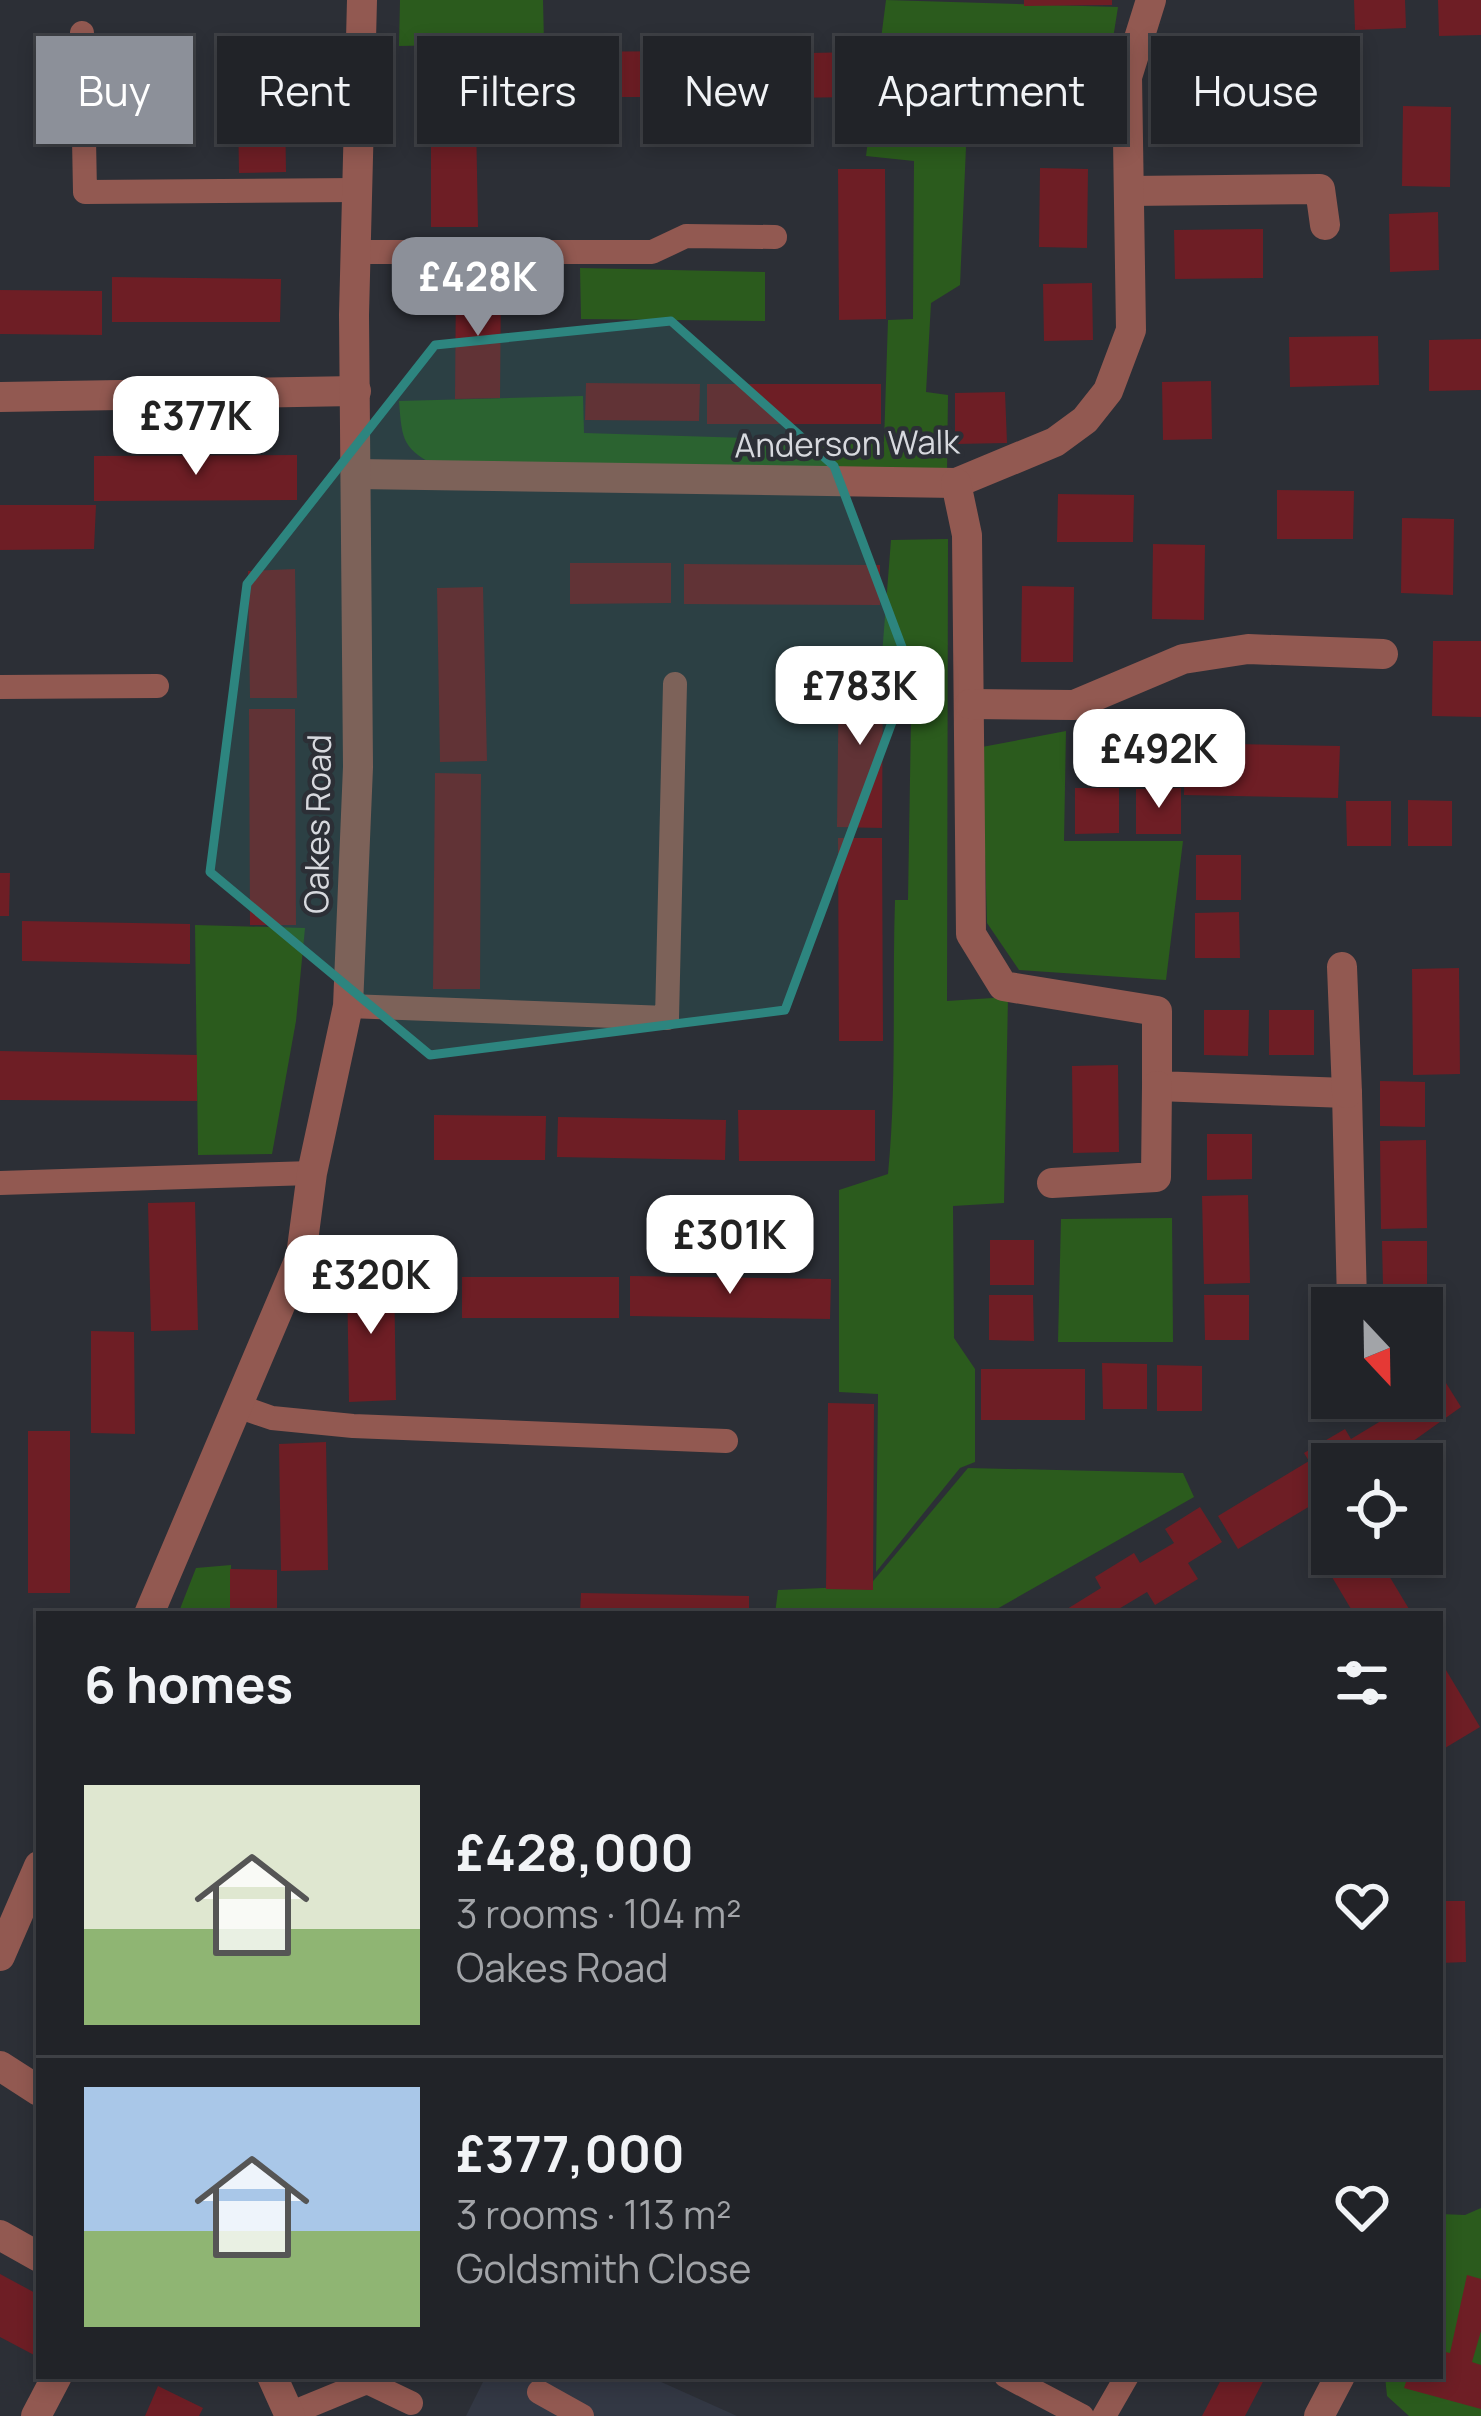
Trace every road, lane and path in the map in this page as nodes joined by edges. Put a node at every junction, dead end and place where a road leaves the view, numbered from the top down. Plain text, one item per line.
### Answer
1 (362, 0) edge
2 (1151, 0) edge
3 (82, 33) dead end
4 (357, 190) junction
5 (1129, 191) junction
6 (1325, 225) dead end
7 (776, 237) dead end
8 (357, 252) junction
9 (356, 391) junction
10 (0, 397) edge
11 (356, 474) junction
12 (956, 483) junction
13 (1383, 654) dead end
14 (675, 685) dead end
15 (157, 686) dead end
16 (0, 687) edge
17 (970, 704) junction
18 (1342, 967) dead end
19 (348, 1006) junction
20 (1157, 1086) junction
21 (1347, 1093) junction
22 (312, 1173) junction
23 (1052, 1183) dead end
24 (0, 1184) edge
25 (1352, 1287) edge
26 (240, 1407) junction
27 (726, 1441) dead end
28 (150, 1611) edge
29 (36, 1873) edge
30 (0, 1956) edge
31 (0, 2066) edge
32 (36, 2089) edge
33 (0, 2235) edge
34 (36, 2255) edge
35 (55, 2379) edge
36 (273, 2379) edge
37 (1012, 2379) edge
38 (1125, 2379) edge
39 (1338, 2379) edge
40 (538, 2392) dead end
41 (411, 2403) dead end
42 (289, 2415) edge
43 (36, 2416) edge
44 (582, 2416) edge
45 (1082, 2416) edge
46 (1104, 2416) edge
47 (1319, 2416) edge

1 - 4 street, Oakes Road
2 - 5 street, Anderson Walk
3 - 4 lane
4 - 8 street, Oakes Road
5 - 6 street
5 - 12 street, Anderson Walk
7 - 8 lane
8 - 9 street, Oakes Road
9 - 10 street
9 - 11 street, Oakes Road
11 - 12 street, Anderson Walk
11 - 19 street, Oakes Road
12 - 17 street
13 - 17 street
14 - 19 lane
15 - 16 lane
17 - 20 street
18 - 21 street
19 - 22 street, Oakes Road
20 - 21 street
20 - 23 street
21 - 25 street
22 - 24 lane
22 - 26 street, Oakes Road
26 - 27 lane
26 - 28 street, Oakes Road
29 - 30 street
31 - 32 street
33 - 34 street
35 - 43 street
36 - 42 street
37 - 45 lane
38 - 46 lane
39 - 47 street
40 - 44 lane
41 - 42 lane

